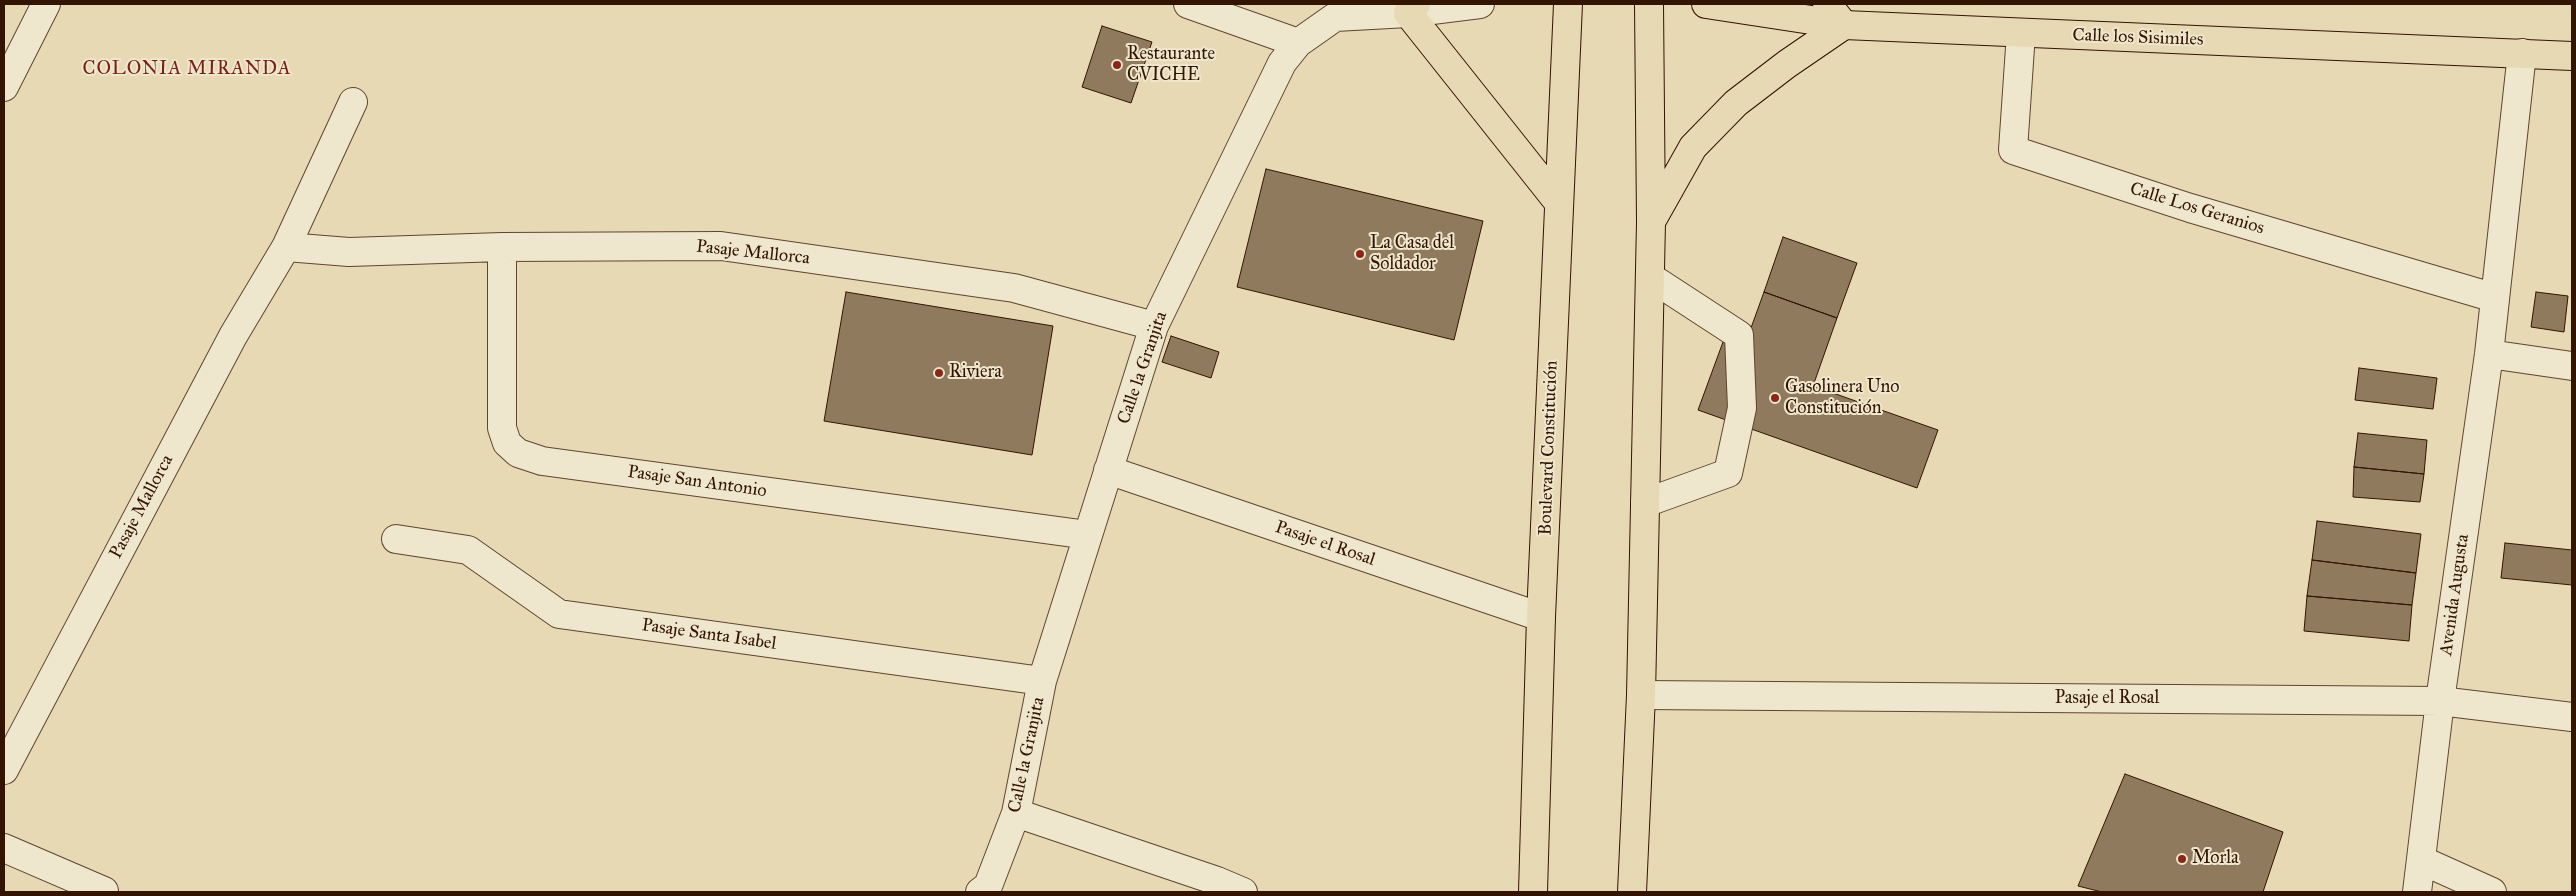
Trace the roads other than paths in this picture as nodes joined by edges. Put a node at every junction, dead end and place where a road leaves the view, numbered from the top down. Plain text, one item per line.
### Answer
1 (46, 4) edge
2 (1188, 4) edge
3 (1480, 4) edge
4 (1568, 4) edge
5 (1649, 4) edge
6 (1706, 4) edge
7 (1827, 4) edge
8 (1412, 8) edge
9 (1844, 25) junction
10 (2021, 33) junction
11 (1298, 44) junction
12 (2522, 53) junction
13 (2572, 56) edge
14 (4, 87) edge
15 (353, 102) dead end
16 (1559, 203) junction
17 (1651, 222) junction
18 (286, 247) junction
19 (502, 247) junction
20 (1650, 277) junction
21 (2495, 298) junction
22 (1154, 326) junction
23 (2489, 354) junction
24 (2561, 365) edge
25 (1108, 470) junction
26 (1645, 503) junction
27 (1088, 534) junction
28 (396, 539) dead end
29 (1541, 617) junction
30 (1042, 681) junction
31 (1641, 695) junction
32 (2440, 702) junction
33 (2572, 717) edge
34 (4, 770) edge
35 (1016, 813) junction
36 (4, 848) edge
37 (2421, 860) junction
38 (104, 892) edge
39 (980, 892) edge
40 (1243, 892) edge
41 (1533, 892) edge
42 (1632, 892) edge
43 (2417, 892) edge
44 (2492, 892) edge

1 - 14 street
2 - 11 street
3 - 8 street, Calle la Granjita
4 - 16 main road, Boulevard Constitución
5 - 17 main road
6 - 9 main road, Calle los Sisimiles
7 - 9 main road
8 - 11 street, Calle la Granjita
8 - 16 main road
9 - 10 main road, Calle los Sisimiles
9 - 17 main road
10 - 12 main road, Calle los Sisimiles
10 - 21 street, Calle Los Geranios
11 - 22 street, Calle la Granjita
12 - 13 main road, Calle los Sisimiles
12 - 21 street, Avenida Augusta
15 - 18 street, Pasaje Mallorca
16 - 29 main road, Boulevard Constitución
17 - 20 main road
18 - 19 street, Pasaje Mallorca
18 - 34 street, Pasaje Mallorca
19 - 22 street, Pasaje Mallorca
19 - 27 street, Pasaje San Antonio
20 - 26 main road
20 - 26 street
21 - 23 street, Avenida Augusta
22 - 25 street, Calle la Granjita
23 - 24 street
23 - 32 street, Avenida Augusta
25 - 27 street, Calle la Granjita
25 - 29 street, Pasaje el Rosal
26 - 31 main road
27 - 30 street, Calle la Granjita
28 - 30 street, Pasaje Santa Isabel
29 - 41 main road, Boulevard Constitución
30 - 35 street, Calle la Granjita
31 - 32 street, Pasaje el Rosal
31 - 42 main road
32 - 33 street, Pasaje el Rosal
32 - 37 street, Avenida Augusta
35 - 39 street, Calle la Granjita
35 - 40 street
36 - 38 street
37 - 43 street, Avenida Augusta
37 - 44 street

